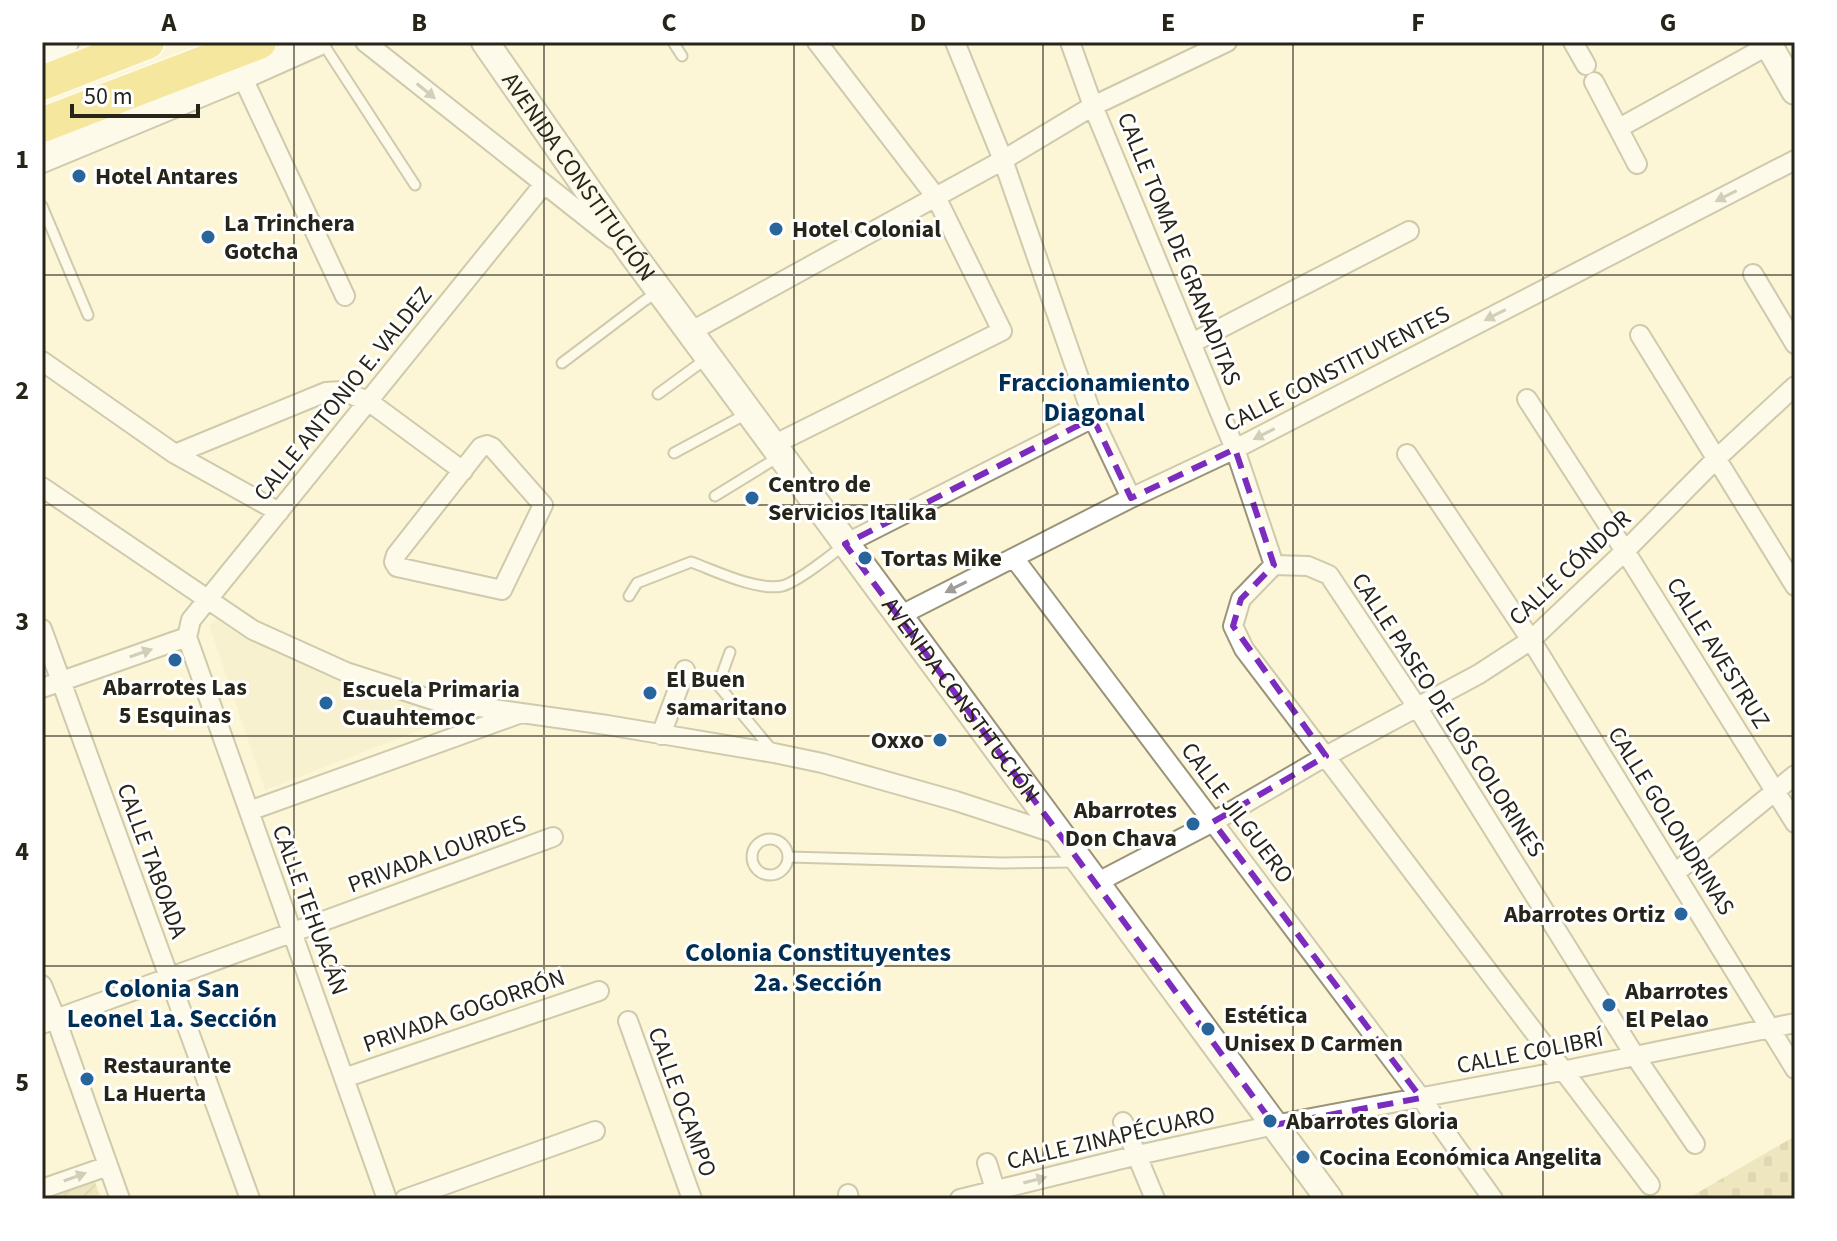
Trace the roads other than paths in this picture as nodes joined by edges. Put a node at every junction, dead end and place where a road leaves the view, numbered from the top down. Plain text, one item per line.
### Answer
1 (65, 42) edge
2 (147, 42) edge
3 (259, 42) edge
4 (320, 42) edge
5 (365, 42) edge
6 (485, 42) edge
7 (673, 42) edge
8 (817, 42) edge
9 (955, 42) edge
10 (1070, 42) edge
11 (1227, 42) edge
12 (1573, 42) edge
13 (1768, 44) edge
14 (42, 51) edge
15 (682, 56) dead end
16 (242, 76) junction
17 (42, 83) edge
18 (1795, 91) edge
19 (1093, 106) junction
20 (42, 125) edge
21 (1619, 128) junction
22 (42, 159) edge
23 (1003, 160) junction
24 (1795, 160) edge
25 (1637, 164) dead end
26 (544, 184) junction
27 (415, 185) dead end
28 (936, 197) junction
29 (42, 206) edge
30 (1409, 231) dead end
31 (631, 252) junction
32 (1753, 274) dead end
33 (660, 291) junction
34 (345, 296) dead end
35 (88, 315) dead end
36 (690, 332) junction
37 (1640, 335) dead end
38 (1192, 343) junction
39 (1795, 344) edge
40 (708, 357) junction
41 (42, 361) edge
42 (562, 363) dead end
43 (1795, 386) edge
44 (658, 394) dead end
45 (1527, 399) dead end
46 (368, 401) junction
47 (749, 412) junction
48 (1093, 418) junction
49 (1235, 449) junction
50 (777, 450) junction
51 (674, 453) dead end
52 (175, 454) junction
53 (1407, 454) dead end
54 (1716, 459) junction
55 (463, 471) junction
56 (42, 487) edge
57 (715, 496) dead end
58 (1131, 498) junction
59 (279, 512) junction
60 (845, 544) junction
61 (1625, 551) junction
62 (1014, 558) junction
63 (1274, 565) junction
64 (1795, 586) edge
65 (629, 596) dead end
66 (208, 600) junction
67 (899, 616) junction
68 (42, 629) edge
69 (187, 637) junction
70 (1531, 640) junction
71 (730, 652) dead end
72 (685, 670) dead end
73 (61, 681) junction
74 (42, 688) edge
75 (1417, 707) junction
76 (518, 714) junction
77 (661, 735) junction
78 (774, 753) junction
79 (1326, 756) junction
80 (1795, 775) edge
81 (1776, 791) junction
82 (249, 811) junction
83 (1213, 822) junction
84 (1795, 823) edge
85 (1060, 835) junction
86 (553, 837) dead end
87 (789, 857) junction
88 (1080, 862) junction
89 (1675, 873) junction
90 (1096, 883) junction
91 (293, 933) junction
92 (169, 978) junction
93 (42, 985) edge
94 (599, 991) dead end
95 (628, 1021) dead end
96 (49, 1022) edge
97 (1795, 1023) edge
98 (1770, 1028) junction
99 (1635, 1056) junction
100 (1795, 1069) edge
101 (1562, 1071) junction
102 (344, 1078) junction
103 (1421, 1098) junction
104 (1123, 1122) dead end
105 (1274, 1125) junction
106 (595, 1131) dead end
107 (1695, 1144) dead end
108 (1138, 1155) junction
109 (987, 1163) dead end
110 (108, 1166) junction
111 (1650, 1185) dead end
112 (42, 1189) edge
113 (996, 1195) edge
114 (120, 1199) edge
115 (250, 1199) edge
116 (387, 1199) edge
117 (405, 1199) edge
118 (692, 1199) edge
119 (960, 1199) edge
120 (1155, 1199) edge
121 (1329, 1199) edge
122 (1493, 1199) edge

1 - 14 main road
2 - 17 highway
3 - 20 highway
4 - 16 main road
4 - 27 lane
5 -> 26 street
6 - 31 main road, AVENIDA CONSTITUCIÓN
7 - 15 lane
8 - 28 street
9 - 23 street
10 - 19 street, CALLE TOMA DE GRANADITAS
11 - 19 street
12 - 21 street
13 - 18 main road
13 - 21 street
16 - 22 main road
16 - 34 street
19 - 23 street
19 - 38 street, CALLE TOMA DE GRANADITAS
21 - 25 street
23 - 28 street
23 - 48 street
24 -> 49 street, CALLE CONSTITUYENTES
26 - 31 street
26 - 46 street, CALLE ANTONIO E. VALDEZ
28 - 36 street
28 - 50 street
29 - 35 lane
30 - 38 street
31 - 33 main road, AVENIDA CONSTITUCIÓN
32 - 39 street
33 - 36 main road, AVENIDA CONSTITUCIÓN
33 - 42 lane
36 - 40 main road, AVENIDA CONSTITUCIÓN
37 - 54 street
38 - 49 street, CALLE TOMA DE GRANADITAS
40 - 44 lane
40 - 47 main road, AVENIDA CONSTITUCIÓN
41 - 52 street
43 - 54 street, CALLE CÓNDOR
45 - 61 street, CALLE AVESTRUZ
46 - 52 street
46 - 55 street
46 - 59 street, CALLE ANTONIO E. VALDEZ
47 - 50 main road, AVENIDA CONSTITUCIÓN
47 - 51 lane
48 - 58 street
48 - 60 street
49 - 58 street, CALLE CONSTITUYENTES
49 - 63 street, CALLE TOMA DE GRANADITAS
50 - 57 lane
50 - 60 main road, AVENIDA CONSTITUCIÓN
52 - 59 street
53 - 70 street, CALLE GOLONDRINAS
54 - 61 street, CALLE CÓNDOR
54 - 64 street
55 - 55 street
56 - 66 street
58 - 62 street, CALLE CONSTITUYENTES
59 - 66 street, CALLE ANTONIO E. VALDEZ
60 - 65 lane
60 - 67 main road, AVENIDA CONSTITUCIÓN
61 - 70 street, CALLE CÓNDOR
61 - 81 street, CALLE AVESTRUZ
62 -> 67 street, CALLE CONSTITUYENTES
62 - 83 street, CALLE JILGUERO
63 - 75 street, CALLE PASEO DE LOS COLORINES
63 - 79 street
66 - 69 street, CALLE ANTONIO E. VALDEZ
66 - 76 street
67 - 85 main road, AVENIDA CONSTITUCIÓN
68 - 73 street, CALLE TABOADA
73 -> 69 street
69 - 82 street, CALLE TEHUACÁN
70 - 75 street, CALLE CÓNDOR
70 - 89 street, CALLE GOLONDRINAS
71 - 78 lane
72 - 77 street
73 - 74 street
73 - 92 street, CALLE TABOADA
75 - 79 street, CALLE CÓNDOR
75 - 99 street, CALLE PASEO DE LOS COLORINES
76 - 77 street
76 - 82 street
77 - 78 street
78 - 85 street
79 - 83 street, CALLE CÓNDOR
79 - 101 street
80 - 81 street
81 - 84 street, CALLE AVESTRUZ
81 - 89 street
82 - 91 street, CALLE TEHUACÁN
83 - 90 street, CALLE CÓNDOR
83 - 103 street, CALLE JILGUERO
85 - 88 main road, AVENIDA CONSTITUCIÓN
86 - 91 street, PRIVADA LOURDES
87 - 87 lane
87 - 88 lane
88 - 90 main road, AVENIDA CONSTITUCIÓN
89 - 98 street, CALLE GOLONDRINAS
90 - 105 main road, AVENIDA CONSTITUCIÓN
91 - 92 street, PRIVADA LOURDES
91 - 102 street, CALLE TEHUACÁN
92 - 96 street, PRIVADA LOURDES
92 - 115 street, CALLE TABOADA
93 - 96 street
94 - 102 street, PRIVADA GOGORRÓN
95 - 118 street, CALLE OCAMPO
96 - 110 street
97 - 98 street, CALLE COLIBRÍ
98 - 99 street, CALLE COLIBRÍ
98 - 100 street, CALLE GOLONDRINAS
99 - 101 street, CALLE COLIBRÍ
99 - 107 street, CALLE PASEO DE LOS COLORINES
101 - 103 street, CALLE COLIBRÍ
101 - 111 street
102 - 116 street, CALLE TEHUACÁN
103 - 105 street, CALLE COLIBRÍ
103 - 122 street, CALLE JILGUERO
104 - 108 street
105 - 108 street, CALLE ZINAPÉCUARO
105 - 121 main road, AVENIDA CONSTITUCIÓN
106 - 117 street
113 -> 108 street, CALLE ZINAPÉCUARO
108 - 120 street
109 - 113 street
112 -> 110 street
110 - 114 street
113 - 119 street, CALLE ZINAPÉCUARO

